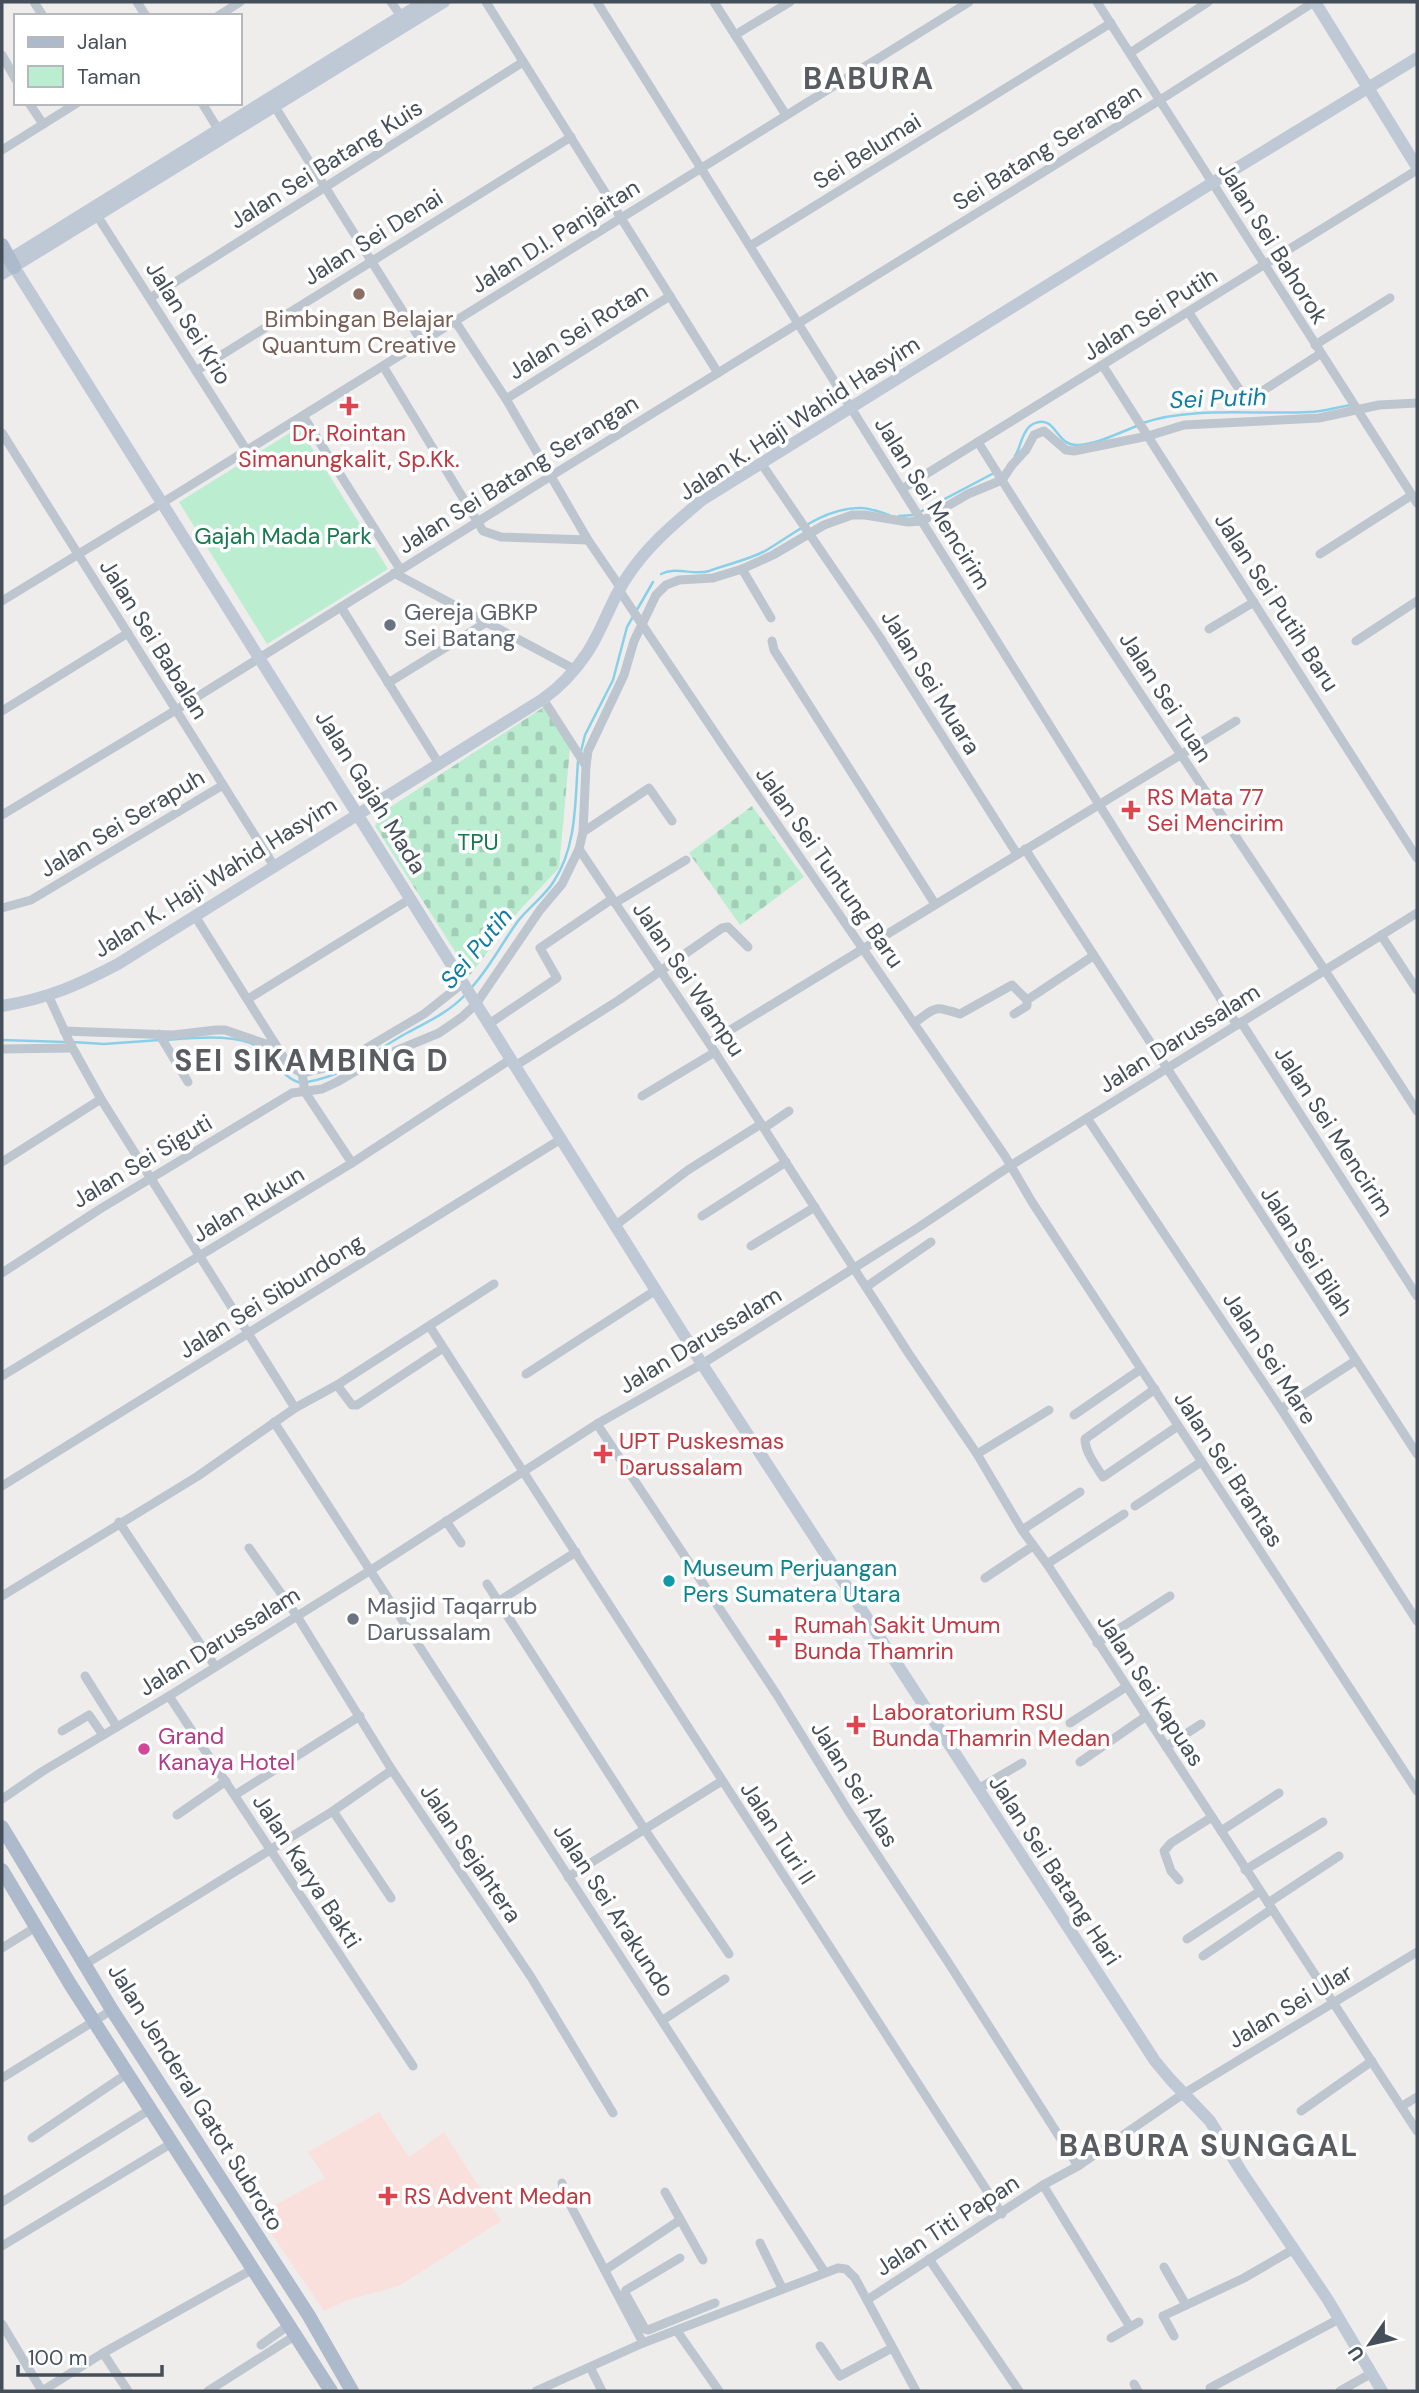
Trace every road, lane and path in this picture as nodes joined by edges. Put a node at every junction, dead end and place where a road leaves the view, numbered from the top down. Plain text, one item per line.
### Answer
1 (240, 2) edge
2 (391, 2) edge
3 (424, 2) edge
4 (444, 2) edge
5 (486, 2) edge
6 (597, 2) edge
7 (714, 2) edge
8 (790, 2) edge
9 (969, 2) edge
10 (1097, 2) edge
11 (1208, 2) edge
12 (1315, 2) edge
13 (221, 14) edge
14 (401, 16) junction
15 (1111, 23) junction
16 (735, 35) junction
17 (1130, 52) junction
18 (2, 55) edge
19 (1417, 58) edge
20 (523, 62) junction
21 (14, 76) edge
22 (1368, 88) junction
23 (1160, 100) junction
24 (30, 105) edge
25 (74, 105) edge
26 (203, 105) edge
27 (275, 107) junction
28 (786, 115) junction
29 (43, 124) junction
30 (221, 134) junction
31 (571, 137) junction
32 (2, 150) edge
33 (701, 168) junction
34 (1417, 169) edge
35 (1212, 183) junction
36 (325, 188) junction
37 (99, 217) junction
38 (622, 218) junction
39 (2, 245) edge
40 (750, 246) junction
41 (371, 261) junction
42 (7, 266) edge
43 (1265, 266) junction
44 (670, 296) junction
45 (150, 298) junction
46 (1390, 298) dead end
47 (1189, 313) junction
48 (455, 321) junction
49 (798, 324) junction
50 (422, 342) junction
51 (1315, 345) junction
52 (1320, 354) junction
53 (383, 366) junction
54 (1103, 366) junction
55 (196, 371) junction
56 (718, 373) junction
57 (506, 399) junction
58 (1417, 403) edge
59 (1354, 406) junction
60 (851, 408) junction
61 (303, 416) junction
62 (2, 433) edge
63 (1148, 436) junction
64 (978, 442) junction
65 (247, 451) junction
66 (761, 463) junction
67 (551, 476) junction
68 (1000, 477) junction
69 (902, 489) junction
70 (1415, 499) edge
71 (162, 503) junction
72 (921, 520) junction
73 (476, 522) junction
74 (810, 532) junction
75 (588, 540) junction
76 (78, 554) junction
77 (1320, 554) dead end
78 (742, 569) junction
79 (397, 571) junction
80 (620, 588) junction
81 (3, 598) edge
82 (1417, 601) edge
83 (1254, 602) junction
84 (341, 607) junction
85 (771, 618) dead end
86 (640, 619) junction
87 (486, 622) junction
88 (1209, 629) dead end
89 (128, 633) junction
90 (772, 641) dead end
91 (1356, 641) dead end
92 (260, 658) junction
93 (574, 669) junction
94 (388, 684) junction
95 (542, 699) junction
96 (2, 710) edge
97 (176, 710) junction
98 (1236, 720) dead end
99 (1180, 755) junction
100 (439, 764) junction
101 (585, 764) junction
102 (223, 785) junction
103 (1098, 804) junction
104 (357, 814) junction
105 (2, 815) edge
106 (672, 821) dead end
107 (583, 832) junction
108 (579, 849) junction
109 (1021, 852) junction
110 (1417, 858) edge
111 (687, 860) dead end
112 (274, 866) junction
113 (410, 899) junction
114 (614, 901) junction
115 (935, 904) junction
116 (2, 908) edge
117 (1417, 913) edge
118 (195, 916) junction
119 (1381, 935) junction
120 (748, 947) dead end
121 (862, 947) junction
122 (1093, 956) junction
123 (1326, 969) junction
124 (659, 972) junction
125 (464, 985) junction
126 (1417, 990) edge
127 (49, 997) junction
128 (248, 999) junction
129 (1027, 1000) junction
130 (475, 1002) junction
131 (2, 1006) edge
132 (1014, 1014) dead end
133 (914, 1023) junction
134 (1239, 1023) junction
135 (489, 1024) junction
136 (65, 1033) junction
137 (161, 1038) junction
138 (709, 1043) junction
139 (275, 1044) junction
140 (71, 1047) junction
141 (2, 1049) edge
142 (715, 1052) junction
143 (513, 1063) junction
144 (1166, 1069) junction
145 (187, 1082) dead end
146 (303, 1082) junction
147 (642, 1096) dead end
148 (101, 1099) junction
149 (789, 1111) dead end
150 (1417, 1111) edge
151 (1087, 1118) junction
152 (763, 1126) junction
153 (561, 1139) junction
154 (2, 1162) edge
155 (786, 1162) junction
156 (352, 1163) junction
157 (1010, 1166) junction
158 (152, 1177) junction
159 (815, 1207) junction
160 (702, 1216) dead end
161 (616, 1225) junction
162 (931, 1242) dead end
163 (751, 1246) dead end
164 (200, 1255) junction
165 (854, 1268) junction
166 (2, 1273) edge
167 (494, 1284) dead end
168 (866, 1287) junction
169 (656, 1290) junction
170 (1417, 1296) edge
171 (430, 1327) junction
172 (248, 1333) junction
173 (443, 1348) junction
174 (1355, 1361) junction
175 (702, 1364) junction
176 (1141, 1369) junction
177 (526, 1374) dead end
178 (2, 1376) edge
179 (337, 1385) junction
180 (1155, 1389) junction
181 (295, 1408) junction
182 (1281, 1409) junction
183 (1049, 1410) dead end
184 (1074, 1415) dead end
185 (274, 1422) junction
186 (597, 1424) junction
187 (1178, 1426) junction
188 (977, 1454) junction
189 (1417, 1454) edge
190 (1200, 1462) junction
191 (524, 1471) junction
192 (2, 1486) edge
193 (1080, 1492) dead end
194 (1135, 1506) dead end
195 (1125, 1514) dead end
196 (446, 1521) junction
197 (119, 1522) junction
198 (1022, 1530) junction
199 (461, 1543) dead end
200 (1033, 1546) junction
201 (249, 1548) dead end
202 (576, 1552) junction
203 (1047, 1564) junction
204 (371, 1570) junction
205 (985, 1578) dead end
206 (487, 1584) dead end
207 (2, 1596) edge
208 (1170, 1596) dead end
209 (499, 1601) junction
210 (297, 1616) junction
211 (1417, 1621) edge
212 (1097, 1643) junction
213 (215, 1666) junction
214 (85, 1676) dead end
215 (1126, 1687) junction
216 (169, 1696) junction
217 (360, 1716) junction
218 (1145, 1717) junction
219 (1070, 1723) dead end
220 (1201, 1724) dead end
221 (117, 1727) junction
222 (62, 1731) dead end
223 (103, 1735) junction
224 (1166, 1747) junction
225 (1080, 1762) dead end
226 (1021, 1763) dead end
227 (392, 1770) junction
228 (226, 1781) junction
229 (722, 1781) junction
230 (978, 1789) junction
231 (1417, 1791) edge
232 (1279, 1793) dead end
233 (235, 1795) junction
234 (2, 1799) edge
235 (333, 1811) junction
236 (177, 1815) dead end
237 (1212, 1817) junction
238 (1323, 1822) dead end
239 (2, 1827) edge
240 (645, 1830) junction
241 (1221, 1831) junction
242 (270, 1849) junction
243 (1339, 1856) dead end
244 (2, 1870) edge
245 (1245, 1870) junction
246 (568, 1877) junction
247 (1179, 1880) dead end
248 (1259, 1891) junction
249 (391, 1898) dead end
250 (1270, 1906) junction
251 (36, 1927) junction
252 (1186, 1939) dead end
253 (2, 1948) edge
254 (729, 1954) dead end
255 (1203, 1956) dead end
256 (1416, 1956) edge
257 (85, 1965) junction
258 (725, 1979) dead end
259 (1333, 2003) junction
260 (112, 2010) junction
261 (663, 2020) junction
262 (95, 2022) junction
263 (1371, 2061) junction
264 (413, 2066) dead end
265 (128, 2073) junction
266 (2, 2078) edge
267 (1183, 2094) junction
268 (1417, 2097) edge
269 (1402, 2106) junction
270 (151, 2109) junction
271 (1301, 2111) dead end
272 (613, 2113) dead end
273 (1417, 2131) edge
274 (32, 2138) dead end
275 (173, 2143) junction
276 (1078, 2166) junction
277 (562, 2183) dead end
278 (1044, 2185) junction
279 (665, 2192) dead end
280 (2, 2202) edge
281 (1002, 2214) junction
282 (680, 2220) junction
283 (760, 2243) dead end
284 (2, 2246) edge
285 (1294, 2249) junction
286 (680, 2258) dead end
287 (929, 2259) junction
288 (703, 2260) dead end
289 (1164, 2267) dead end
290 (253, 2269) junction
291 (605, 2270) junction
292 (824, 2271) junction
293 (782, 2288) junction
294 (867, 2300) junction
295 (715, 2303) dead end
296 (1186, 2305) junction
297 (677, 2319) junction
298 (1339, 2319) junction
299 (3, 2327) edge
300 (293, 2330) junction
301 (679, 2330) junction
302 (1174, 2336) dead end
303 (1111, 2338) dead end
304 (643, 2343) junction
305 (261, 2345) dead end
306 (820, 2346) dead end
307 (892, 2348) junction
308 (103, 2353) junction
309 (590, 2367) junction
310 (1372, 2373) junction
311 (1210, 2390) edge
312 (42, 2391) edge
313 (128, 2391) edge
314 (208, 2391) edge
315 (331, 2391) edge
316 (352, 2391) edge
317 (536, 2391) edge
318 (602, 2391) edge
319 (719, 2391) edge
320 (916, 2391) edge
321 (1019, 2391) edge
322 (1340, 2391) edge
323 (1382, 2391) edge

1 - 13 street
2 - 14 street
3 - 14 street
4 - 27 street
5 - 20 street
6 - 33 street, Jalan Sei Mencirim
7 - 16 street
8 - 16 street
9 - 28 street, Jalan D.I. Panjaitan
10 - 15 street, Jalan Sei Bahorok
11 - 17 street
12 - 22 street
12 - 23 street, Sei Batang Serangan
14 - 30 street
15 - 17 street, Jalan Sei Bahorok
15 - 40 street, Sei Belumai
16 - 28 street
17 - 23 street, Jalan Sei Bahorok
18 - 21 street
19 - 22 street, Jalan K. Haji Wahid Hasyim
20 - 31 street
20 - 36 street, Jalan Sei Batang Kuis
22 - 34 street
22 - 35 street, Jalan K. Haji Wahid Hasyim
23 - 35 street, Jalan Sei Bahorok
23 - 49 street, Sei Batang Serangan
24 - 29 street
25 - 29 street
26 - 30 street
27 - 30 street
27 - 36 street
28 - 33 street, Jalan D.I. Panjaitan
29 - 32 street
30 - 37 street
30 - 42 street
31 - 38 street
31 - 41 street, Jalan Sei Denai
33 - 38 street, Jalan D.I. Panjaitan
33 - 40 street, Jalan Sei Mencirim
34 - 43 street, Jalan Sei Putih
35 - 43 street, Jalan Sei Bahorok
35 - 60 street, Jalan K. Haji Wahid Hasyim
36 - 41 street
36 - 45 street, Jalan Sei Batang Kuis
37 - 42 street
37 - 45 street, Jalan Sei Krio
38 - 44 street
38 - 48 street, Jalan D.I. Panjaitan
39 - 42 main road, Jalan Gajah Mada
40 - 49 street, Jalan Sei Mencirim
41 - 50 street
41 - 55 street, Jalan Sei Denai
42 - 71 street, Jalan Gajah Mada
43 - 47 street, Jalan Sei Putih
43 - 51 street, Jalan Sei Bahorok
44 - 56 street
44 - 57 street, Jalan Sei Rotan
45 - 55 street, Jalan Sei Krio
46 - 51 street
47 - 52 street
47 - 54 street, Jalan Sei Putih
48 - 50 street, Jalan D.I. Panjaitan
48 - 57 street, Jalan Sei Tuntung Baru
49 - 56 street, Jalan Sei Batang Serangan
49 - 60 street, Jalan Sei Mencirim
50 - 53 street, Jalan D.I. Panjaitan
51 - 52 street, Jalan Sei Bahorok
52 - 59 street, Jalan Sei Bahorok
53 - 61 street, Jalan D.I. Panjaitan
53 - 73 street
54 - 63 street, Jalan Sei Putih Baru
54 - 64 street, Jalan Sei Putih
55 - 65 street, Jalan Sei Krio
56 - 67 street, Jalan Sei Batang Serangan
57 - 67 street, Jalan Sei Tuntung Baru
58 - 59 street
59 - 63 street
59 - 70 street, Jalan Sei Bahorok
60 - 66 street, Jalan K. Haji Wahid Hasyim
60 - 69 street, Jalan Sei Mencirim
61 - 65 street, Jalan D.I. Panjaitan
61 - 79 street
62 - 76 street, Jalan Sei Babalan
63 - 68 street
63 - 83 street, Jalan Sei Putih Baru
64 - 68 street, Jalan Sei Tuan
64 - 69 street, Jalan Sei Putih
65 - 71 street, Jalan D.I. Panjaitan
66 - 74 street, Jalan Sei Muara
66 - 80 street, Jalan K. Haji Wahid Hasyim
67 - 73 street, Jalan Sei Batang Serangan
67 - 75 street, Jalan Sei Tuntung Baru
68 - 72 street
68 - 99 street, Jalan Sei Tuan
69 - 72 street, Jalan Sei Mencirim
70 - 77 street
71 - 76 street, Jalan D.I. Panjaitan
71 - 92 street, Jalan Gajah Mada
72 - 74 street
72 - 103 street, Jalan Sei Mencirim
73 - 75 street
73 - 79 street, Jalan Sei Batang Serangan
74 - 78 street
74 - 109 street, Jalan Sei Muara
75 - 80 street, Jalan Sei Tuntung Baru
76 - 81 street, Jalan D.I. Panjaitan
76 - 89 street, Jalan Sei Babalan
78 - 85 street
78 - 86 street
79 - 84 street, Jalan Sei Batang Serangan
79 - 87 street
80 - 86 street, Jalan Sei Tuntung Baru
80 - 93 street, Jalan K. Haji Wahid Hasyim
82 - 91 street
83 - 88 street
83 - 110 street, Jalan Sei Putih Baru
84 - 92 street, Jalan Sei Batang Serangan
84 - 94 street
86 - 101 street
86 - 121 street, Jalan Sei Tuntung Baru
87 - 93 street
87 - 94 street
89 - 96 street
89 - 97 street, Jalan Sei Babalan
90 - 115 street
92 - 97 street, Jalan Sei Batang Serangan
92 - 104 street, Jalan Gajah Mada
93 - 95 street, Jalan K. Haji Wahid Hasyim
94 - 100 street
95 - 100 street, Jalan K. Haji Wahid Hasyim
95 - 101 street
97 - 102 street, Jalan Sei Babalan
97 - 105 street, Jalan Sei Batang Serangan
98 - 99 street
99 - 103 street
99 - 123 street, Jalan Sei Tuan
100 - 104 street, Jalan K. Haji Wahid Hasyim
101 - 107 street
102 - 112 street, Jalan Sei Babalan
102 - 116 street, Jalan Sei Serapuh
103 - 109 street
103 - 134 street, Jalan Sei Mencirim
104 - 112 street, Jalan K. Haji Wahid Hasyim
104 - 113 street, Jalan Gajah Mada
106 - 107 street
107 - 108 street
108 - 114 street, Jalan Sei Wampu
108 - 130 street
109 - 115 street
109 - 122 street, Jalan Sei Muara
111 - 114 street
112 - 118 street, Jalan K. Haji Wahid Hasyim
113 - 125 street, Jalan Gajah Mada
113 - 128 street
114 - 124 street, Jalan Sei Wampu
114 - 135 street
115 - 121 street
117 - 119 street, Jalan Darussalam
118 - 127 street, Jalan K. Haji Wahid Hasyim
118 - 128 street
119 - 123 street, Jalan Darussalam
119 - 126 street
120 - 124 street, Jalan Rukun
121 - 133 street, Jalan Sei Tuntung Baru
121 - 138 street
122 - 129 street
122 - 144 street, Jalan Sei Bilah
123 - 134 street, Jalan Darussalam
123 - 150 street, Jalan Sei Tuan
124 - 138 street, Jalan Sei Wampu
124 - 143 street, Jalan Rukun
125 - 130 street, Jalan Gajah Mada
125 - 146 street
127 - 131 street, Jalan K. Haji Wahid Hasyim
127 - 136 street
128 - 139 street
129 - 132 street
129 - 133 street
130 - 135 street, Jalan Gajah Mada
130 - 146 street
133 - 157 street, Jalan Sei Tuntung Baru
134 - 144 street, Jalan Darussalam
134 - 170 street, Jalan Sei Mencirim
135 - 143 street, Jalan Gajah Mada
136 - 137 street
136 - 140 street
137 - 139 street
137 - 145 street
138 - 142 street, Jalan Sei Wampu
139 - 146 street
140 - 141 street
140 - 148 street
142 - 147 street
142 - 152 street, Jalan Sei Wampu
143 - 153 street, Jalan Gajah Mada
143 - 156 street, Jalan Rukun
144 - 151 street, Jalan Darussalam
144 - 174 street, Jalan Sei Bilah
146 - 156 street
146 - 158 street, Jalan Sei Siguti
148 - 154 street
148 - 158 street
149 - 152 street
151 - 157 street, Jalan Darussalam
151 - 182 street, Jalan Sei Mare
152 - 155 street, Jalan Sei Wampu
152 - 161 street
153 - 161 street, Jalan Gajah Mada
153 - 172 street, Jalan Sei Sibundong
155 - 159 street, Jalan Sei Wampu
155 - 160 street
156 - 164 street, Jalan Rukun
157 - 165 street, Jalan Darussalam
157 - 176 street, Jalan Sei Brantas
158 - 164 street
158 - 166 street, Jalan Sei Siguti
159 - 163 street
159 - 165 street, Jalan Sei Wampu
161 - 169 street, Jalan Gajah Mada
162 - 168 street
164 - 172 street
164 - 178 street, Jalan Rukun
165 - 168 street, Jalan Sei Kapuas
165 - 175 street, Jalan Darussalam
167 - 171 street
168 - 188 street, Jalan Sei Kapuas
169 - 175 street, Jalan Gajah Mada
169 - 177 street
171 - 173 street, Jalan Turi II
171 - 179 street
172 - 181 street
172 - 192 street, Jalan Sei Sibundong
173 - 179 street
173 - 191 street, Jalan Turi II
174 - 182 street
174 - 189 street, Jalan Sei Bilah
175 - 186 street, Jalan Darussalam
175 - 230 street, Jalan Sei Batang Hari
176 - 180 street, Jalan Sei Brantas
176 - 184 street
179 - 181 street
180 - 187 street, Jalan Sei Brantas
180 - 187 street
181 - 185 street
182 - 211 street, Jalan Sei Mare
183 - 188 street
185 - 197 street
185 - 204 street, Jalan Sei Arakundo
186 - 191 street, Jalan Darussalam
186 - 276 street, Jalan Sei Alas
187 - 190 street, Jalan Sei Brantas
188 - 198 street, Jalan Sei Kapuas
190 - 194 street
190 - 231 street, Jalan Sei Brantas
191 - 196 street, Jalan Darussalam
191 - 202 street, Jalan Turi II
193 - 198 street
195 - 203 street
196 - 199 street
196 - 204 street, Jalan Darussalam
197 - 207 street
197 - 213 street
198 - 200 street, Jalan Sei Kapuas
200 - 203 street, Jalan Sei Kapuas
200 - 205 street
201 - 210 street, Jalan Sejahtera
202 - 209 street
202 - 229 street, Jalan Turi II
203 - 212 street, Jalan Sei Kapuas
204 - 210 street, Jalan Darussalam
204 - 246 street, Jalan Sei Arakundo
206 - 209 street
208 - 212 street
209 - 240 street
210 - 213 street, Jalan Darussalam
210 - 217 street, Jalan Sejahtera
212 - 215 street, Jalan Sei Kapuas
213 - 216 street, Jalan Darussalam
214 - 221 street
215 - 218 street, Jalan Sei Kapuas
215 - 219 street
216 - 221 street, Jalan Darussalam
216 - 228 street, Jalan Karya Bakti
217 - 227 street, Jalan Sejahtera
217 - 233 street
218 - 224 street, Jalan Sei Kapuas
218 - 225 street
220 - 224 street
221 - 223 street, Jalan Darussalam
222 - 223 street
223 - 234 street, Jalan Darussalam
224 - 237 street, Jalan Sei Kapuas
226 - 230 street
227 - 235 street
227 - 272 street, Jalan Sejahtera
228 - 233 street, Jalan Karya Bakti
228 - 236 street
229 - 240 street
229 - 281 street, Jalan Turi II
230 - 267 street, Jalan Sei Batang Hari
232 - 241 street
233 - 242 street, Jalan Karya Bakti
235 - 242 street
235 - 249 street
237 - 241 street, Jalan Sei Kapuas
237 - 247 street
238 - 245 street
239 - 257 main road, Jalan Jenderal Gatot Subroto
240 - 246 street
240 - 254 street
241 - 245 street, Jalan Sei Kapuas
242 - 257 street
242 - 264 street, Jalan Karya Bakti
243 - 250 street
244 - 251 main road, Jalan Jenderal Gatot Subroto
245 - 248 street, Jalan Sei Kapuas
246 - 261 street, Jalan Sei Arakundo
248 - 250 street, Jalan Sei Kapuas
248 - 252 street
250 - 255 street
250 - 259 street, Jalan Sei Kapuas
251 - 253 street
251 - 262 main road, Jalan Jenderal Gatot Subroto
256 - 259 street, Jalan Sei Ular
257 - 260 main road, Jalan Jenderal Gatot Subroto
258 - 261 street
259 - 263 street, Jalan Sei Kapuas
259 - 267 street, Jalan Sei Ular
260 - 262 street
260 - 316 main road, Jalan Jenderal Gatot Subroto
261 - 292 street, Jalan Sei Arakundo
262 - 265 main road, Jalan Jenderal Gatot Subroto
262 - 266 street
263 - 269 street, Jalan Sei Kapuas
263 - 271 street
265 - 270 main road, Jalan Jenderal Gatot Subroto
265 - 274 street
267 - 276 street, Jalan Titi Papan
267 - 285 street, Jalan Sei Batang Hari
268 - 269 street
269 - 273 street, Jalan Sei Kapuas
270 - 275 main road, Jalan Jenderal Gatot Subroto
270 - 280 street
275 - 284 street
275 - 290 main road, Jalan Jenderal Gatot Subroto
276 - 278 street, Jalan Titi Papan
277 - 291 street
278 - 281 street, Jalan Titi Papan
278 - 303 street
279 - 282 street
281 - 287 street, Jalan Titi Papan
282 - 288 street
282 - 291 street
283 - 293 street
285 - 296 street
285 - 298 street, Jalan Sei Batang Hari
286 - 297 street
287 - 294 street, Jalan Titi Papan
287 - 321 street
289 - 296 street
290 - 300 main road, Jalan Jenderal Gatot Subroto
290 - 308 street
291 - 304 street
292 - 293 street
292 - 294 street, Jalan Titi Papan
293 - 301 street
294 - 307 street
295 - 297 street
296 - 302 street
297 - 301 street
298 - 310 street, Jalan Sei Batang Hari
298 - 311 street
299 - 312 street
300 - 305 street
300 - 314 street
300 - 315 main road, Jalan Jenderal Gatot Subroto
301 - 304 street
301 - 319 street
304 - 309 street
306 - 307 street
307 - 320 street
308 - 312 street
308 - 313 street
309 - 317 street
309 - 318 street
310 - 322 street
310 - 323 street, Jalan Sei Batang Hari

